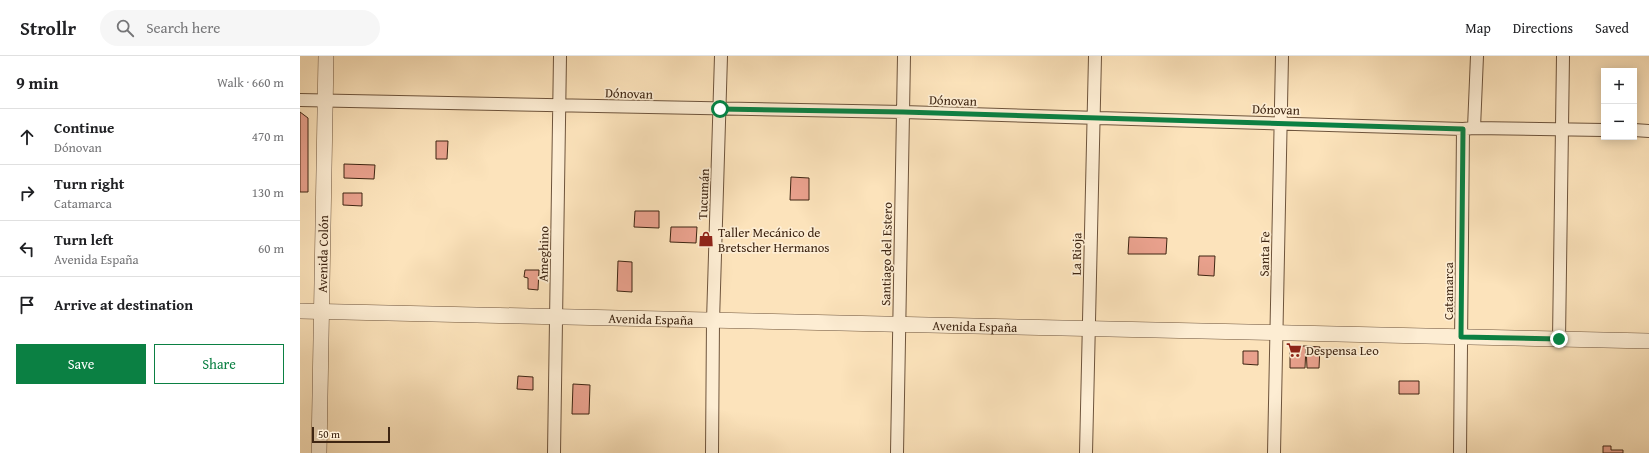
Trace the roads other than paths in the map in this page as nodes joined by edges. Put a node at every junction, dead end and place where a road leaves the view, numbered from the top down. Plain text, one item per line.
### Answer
1 (326, 56) edge
2 (560, 56) edge
3 (721, 56) edge
4 (904, 56) edge
5 (1095, 56) edge
6 (1282, 56) edge
7 (1477, 56) edge
8 (1563, 56) edge
9 (300, 100) edge
10 (325, 101) junction
11 (559, 105) junction
12 (720, 109) junction
13 (903, 112) junction
14 (1093, 118) junction
15 (1280, 123) junction
16 (1469, 128) junction
17 (1563, 130) junction
18 (1601, 130) edge
19 (1637, 130) edge
20 (1649, 130) edge
21 (300, 311) edge
22 (320, 312) junction
23 (556, 318) junction
24 (713, 321) junction
25 (898, 324) junction
26 (1088, 328) junction
27 (1276, 332) junction
28 (1461, 337) junction
29 (1559, 339) junction
30 (1649, 341) edge
31 (319, 453) edge
32 (554, 453) edge
33 (712, 453) edge
34 (897, 453) edge
35 (1086, 453) edge
36 (1274, 453) edge
37 (1460, 453) edge

1 - 10 street, Avenida Colón
2 - 11 street, Ameghino
3 - 12 street, Tucumán
4 - 13 street, Santiago del Estero
5 - 14 street, La Rioja
6 - 15 street, Santa Fe
7 - 16 street, Catamarca
8 - 17 street
9 - 10 street, Dónovan
10 - 11 street, Dónovan
10 - 22 street, Avenida Colón
11 - 12 street, Dónovan
11 - 23 street, Ameghino
12 - 13 street, Dónovan
12 - 24 street, Tucumán
13 - 14 street, Dónovan
13 - 25 street, Santiago del Estero
14 - 15 street, Dónovan
14 - 26 street, La Rioja
15 - 16 street, Dónovan
15 - 27 street, Santa Fe
16 - 17 street, Dónovan
16 - 28 street, Catamarca
17 - 18 street, Dónovan
17 - 29 street
19 - 20 street
21 - 22 street, Avenida España
22 - 23 street, Avenida España
22 - 31 street, Avenida Colón
23 - 24 street, Avenida España
23 - 32 street, Ameghino
24 - 25 street, Avenida España
24 - 33 street, Tucumán
25 - 26 street, Avenida España
25 - 34 street, Santiago del Estero
26 - 27 street, Avenida España
26 - 35 street, La Rioja
27 - 28 street, Avenida España
27 - 36 street, Santa Fe
28 - 29 street, Avenida España
28 - 37 street, Catamarca
29 - 30 street, Avenida España

